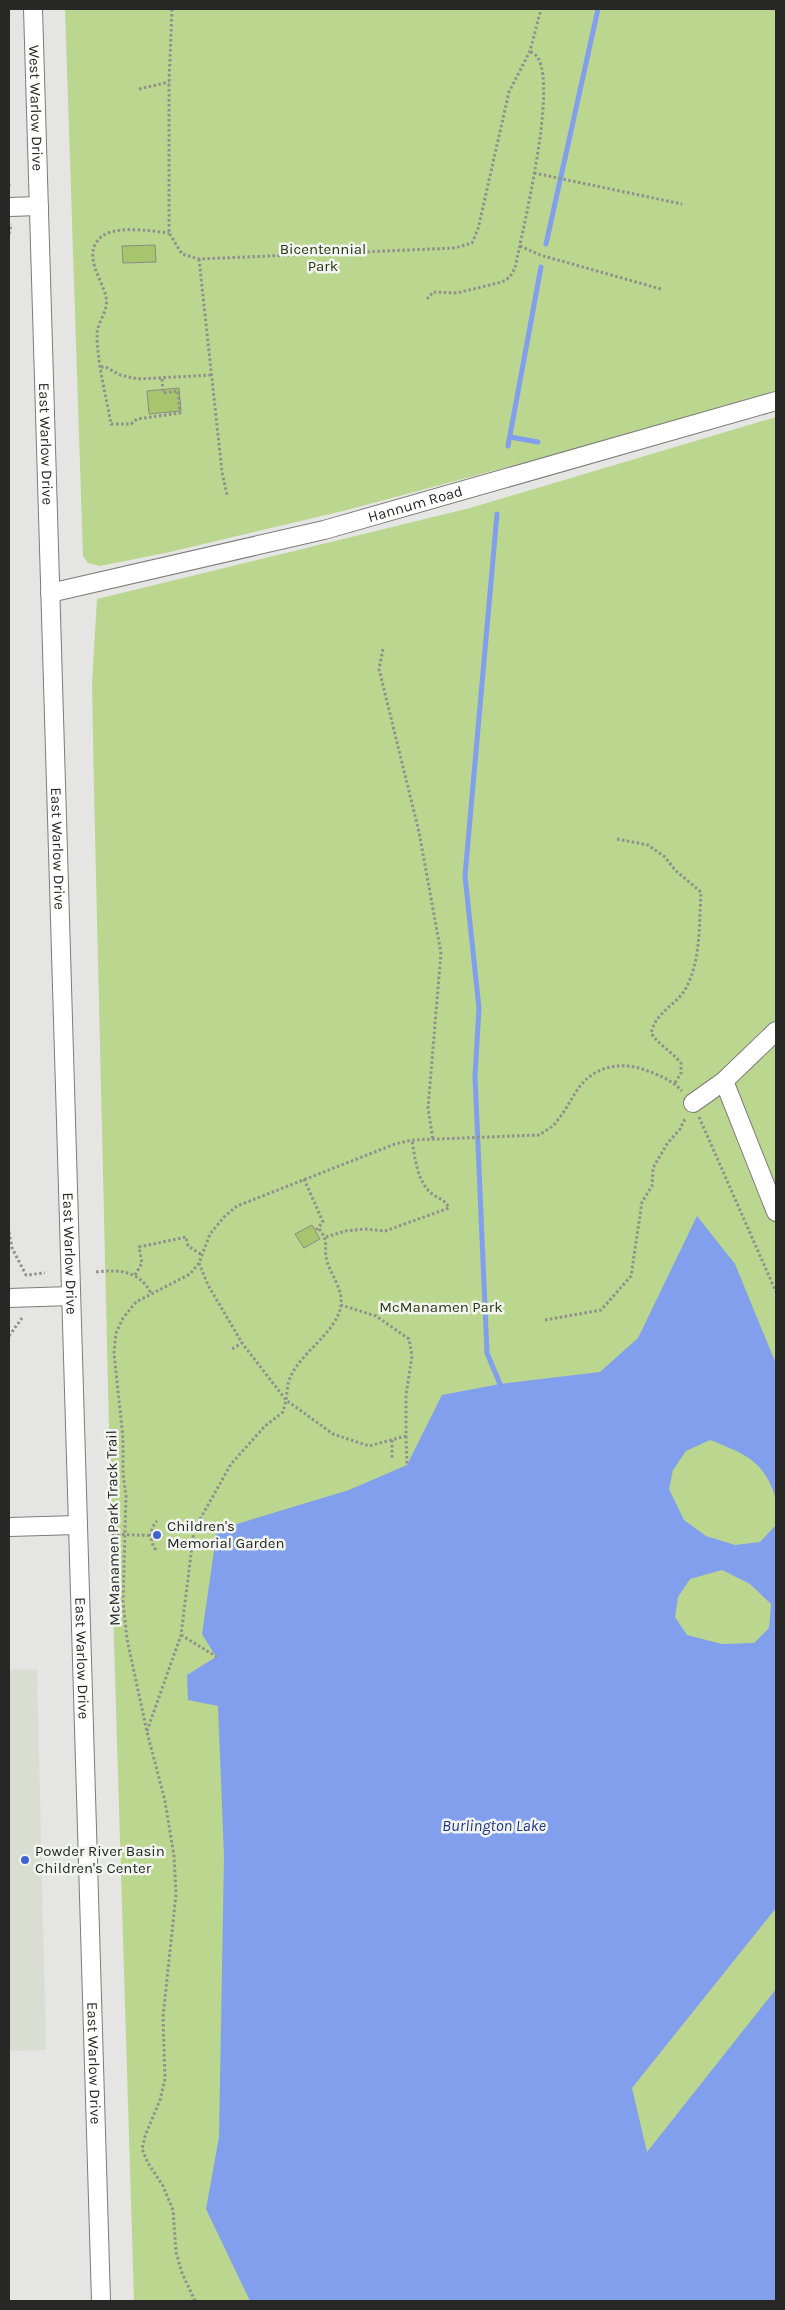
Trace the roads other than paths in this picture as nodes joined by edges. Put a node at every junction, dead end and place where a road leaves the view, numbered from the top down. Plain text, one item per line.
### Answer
1 (33, 9) edge
2 (39, 206) junction
3 (10, 216) edge
4 (776, 401) edge
5 (50, 593) junction
6 (776, 1031) edge
7 (724, 1081) junction
8 (693, 1103) road end
9 (776, 1212) edge
10 (71, 1296) junction
11 (9, 1298) edge
12 (77, 1526) junction
13 (9, 1527) edge
14 (101, 2301) edge

1 - 2 street, West Warlow Drive
2 - 3 street
2 - 5 street, East Warlow Drive
4 - 5 street, Hannum Road
5 - 10 street, East Warlow Drive
6 - 7 street
7 - 8 street
7 - 9 street
10 - 11 street
10 - 12 street, East Warlow Drive
12 - 13 street
12 - 14 street, East Warlow Drive

